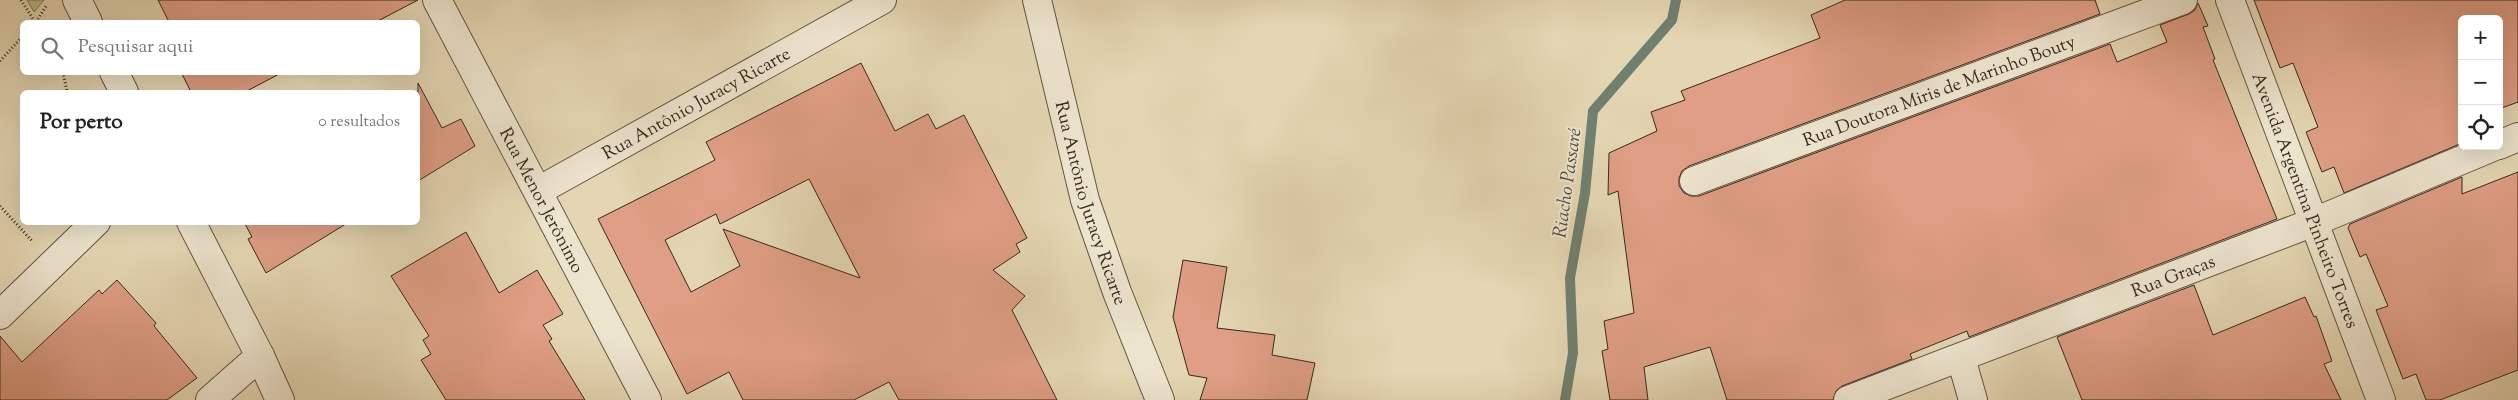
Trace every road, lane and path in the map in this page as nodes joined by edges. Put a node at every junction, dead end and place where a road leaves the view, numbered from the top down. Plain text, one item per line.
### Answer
1 (20, 0) edge
2 (50, 0) edge
3 (77, 0) edge
4 (437, 0) edge
5 (882, 0) edge
6 (1037, 0) edge
7 (2183, 0) edge
8 (2230, 0) edge
9 (34, 20) edge
10 (36, 20) edge
11 (87, 20) edge
12 (20, 39) edge
13 (0, 61) edge
14 (64, 75) edge
15 (116, 75) edge
16 (67, 90) edge
17 (123, 90) edge
18 (2518, 137) edge
19 (2503, 143) edge
20 (2485, 150) edge
21 (1694, 181) dead end
22 (538, 191) junction
23 (0, 206) edge
24 (2314, 222) junction
25 (93, 225) edge
26 (193, 225) edge
27 (36, 246) dead end
28 (0, 315) edge
29 (260, 356) junction
30 (1961, 358) junction
31 (210, 400) edge
32 (280, 400) edge
33 (647, 400) edge
34 (1160, 400) edge
35 (1848, 400) edge
36 (1973, 400) edge
37 (2381, 400) edge

1 - 9 path
2 - 10 path
3 - 11 street
4 - 22 street, Rua Menor Jerônimo
5 - 22 street, Rua Antônio Juracy Ricarte
6 - 34 street, Rua Antônio Juracy Ricarte
7 - 21 street, Rua Doutora Miris de Marinho Bouty
8 - 24 street, Avenida Argentina Pinheiro Torres
12 - 13 path
14 - 16 path
15 - 17 street
18 - 19 street
20 - 24 street, Rua Graças
22 - 33 street, Rua Menor Jerônimo
23 - 27 path
24 - 30 street, Rua Graças
24 - 37 street, Avenida Argentina Pinheiro Torres
25 - 28 street
26 - 29 street
29 - 31 street
29 - 32 street
30 - 35 street, Rua Graças
30 - 36 street

